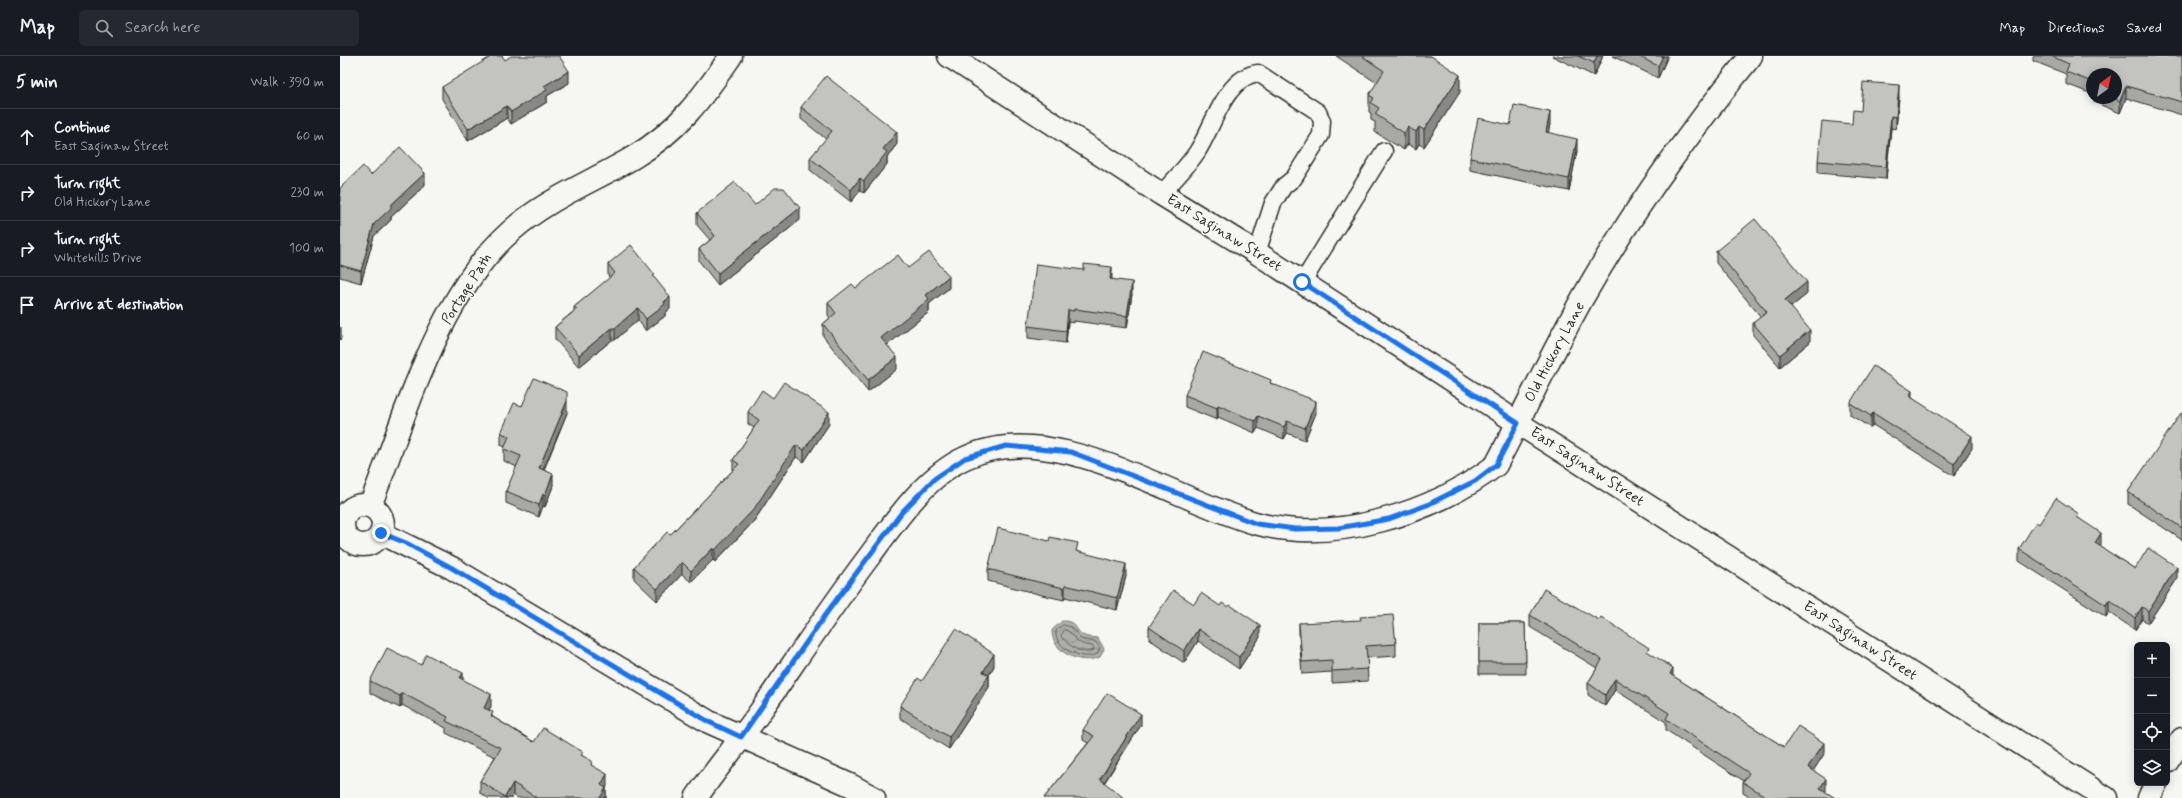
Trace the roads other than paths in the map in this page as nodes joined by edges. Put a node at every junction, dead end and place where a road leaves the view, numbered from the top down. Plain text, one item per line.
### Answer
1 (731, 56) edge
2 (949, 56) edge
3 (1751, 56) edge
4 (1384, 151) dead end
5 (1161, 194) junction
6 (1257, 253) junction
7 (1302, 282) junction
8 (1518, 423) junction
9 (370, 506) junction
10 (342, 517) edge
11 (381, 533) junction
12 (741, 737) junction
13 (2182, 739) edge
14 (2170, 757) edge
15 (2155, 786) edge
16 (696, 798) edge
17 (874, 798) edge
18 (2106, 798) edge
19 (2149, 798) edge

1 - 9 street, Portage Path
2 - 5 street, East Saginaw Street
3 - 8 street, Old Hickory Lane
4 - 7 lane
5 - 6 street, East Saginaw Street
5 - 6 lane
6 - 7 street, East Saginaw Street
7 - 8 street, East Saginaw Street
8 - 12 street, Old Hickory Lane
8 - 18 street, East Saginaw Street
9 - 10 street
9 - 11 street
10 - 11 street
11 - 12 street
12 - 16 street, Old Hickory Lane
12 - 17 street
13 - 14 street
15 - 19 street

